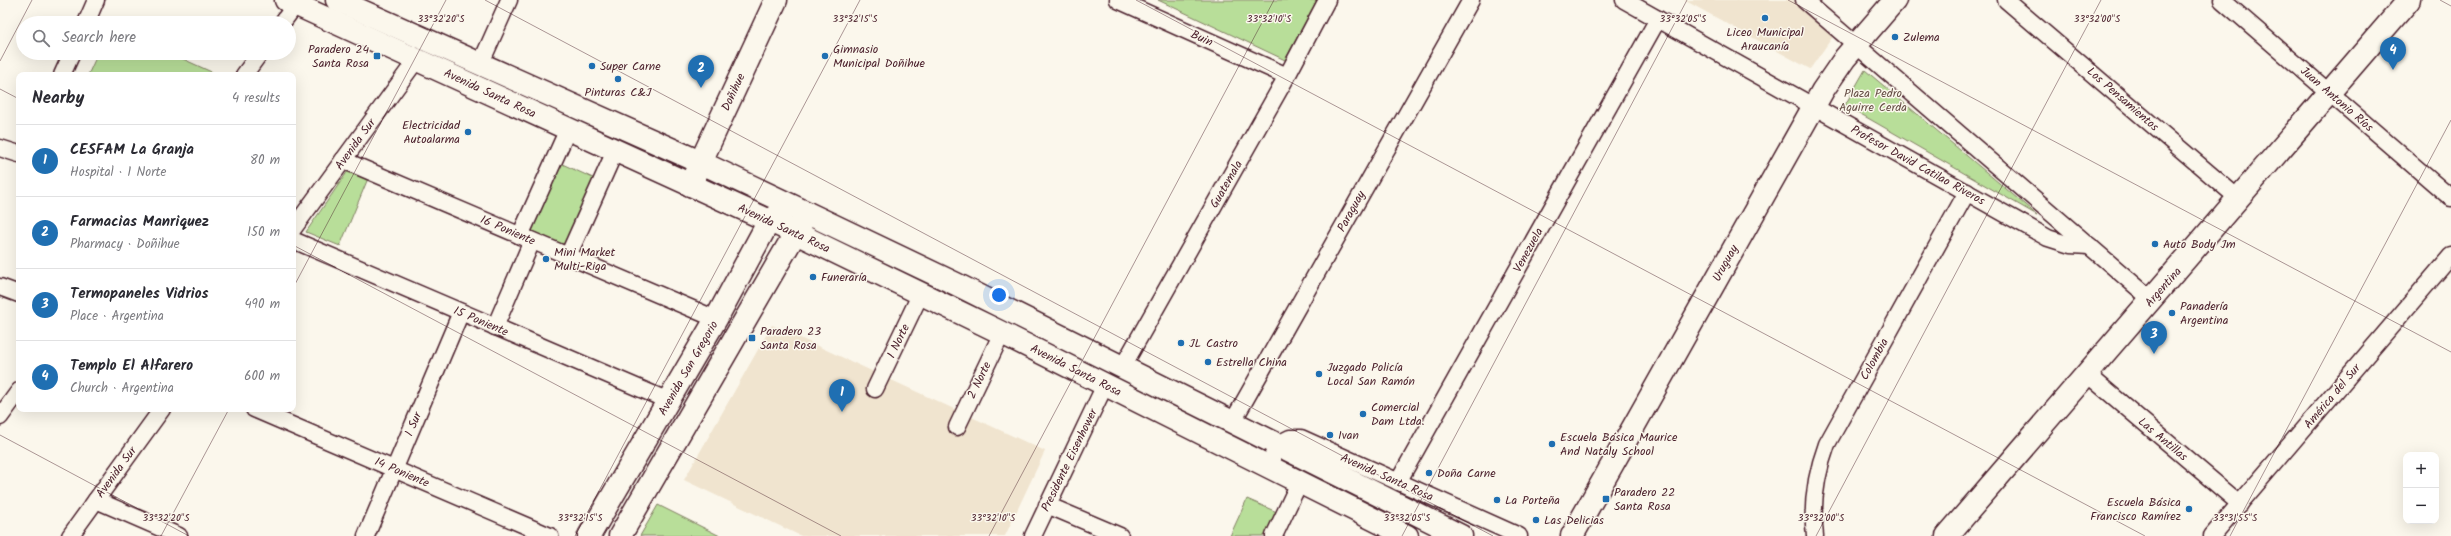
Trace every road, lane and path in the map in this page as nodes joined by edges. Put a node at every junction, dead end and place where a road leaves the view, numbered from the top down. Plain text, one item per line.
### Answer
1 (96, 0) edge
2 (337, 0) edge
3 (509, 0) edge
4 (776, 0) edge
5 (1118, 0) edge
6 (1327, 0) edge
7 (1471, 0) edge
8 (1624, 0) edge
9 (1804, 0) edge
10 (1894, 0) edge
11 (2006, 0) edge
12 (2222, 0) edge
13 (2410, 0) edge
14 (291, 2) edge
15 (89, 16) edge
16 (285, 16) edge
17 (1658, 19) junction
18 (1856, 45) junction
19 (417, 59) junction
20 (69, 60) edge
21 (255, 60) edge
22 (480, 65) junction
23 (63, 72) edge
24 (246, 72) edge
25 (1287, 76) junction
26 (2330, 92) junction
27 (1813, 107) junction
28 (568, 129) junction
29 (0, 148) edge
30 (616, 151) junction
31 (16, 153) edge
32 (343, 160) junction
33 (700, 162) junction
34 (690, 184) junction
35 (1967, 192) junction
36 (2451, 198) edge
37 (2238, 199) junction
38 (799, 209) junction
39 (769, 221) junction
40 (296, 225) edge
41 (796, 233) junction
42 (526, 238) junction
43 (296, 241) edge
44 (2090, 246) junction
45 (568, 256) junction
46 (2451, 256) edge
47 (0, 288) edge
48 (16, 293) edge
49 (921, 293) junction
50 (2152, 300) junction
51 (461, 312) junction
52 (716, 319) junction
53 (495, 327) junction
54 (1002, 333) junction
55 (1122, 368) junction
56 (2087, 374) junction
57 (1105, 385) junction
58 (875, 388) dead end
59 (16, 395) edge
60 (669, 401) junction
61 (160, 412) edge
62 (261, 412) edge
63 (0, 417) edge
64 (1232, 422) junction
65 (957, 427) dead end
66 (1276, 445) junction
67 (394, 469) junction
68 (1275, 471) junction
69 (1398, 482) junction
70 (1299, 483) junction
71 (96, 500) junction
72 (2240, 504) junction
73 (1047, 505) junction
74 (70, 536) edge
75 (179, 536) edge
76 (366, 536) edge
77 (550, 536) edge
78 (589, 536) edge
79 (620, 536) edge
80 (1033, 536) edge
81 (1120, 536) edge
82 (1274, 536) edge
83 (1407, 536) edge
84 (1461, 536) edge
85 (1519, 536) edge
86 (1572, 536) edge
87 (1815, 536) edge
88 (1947, 536) edge
89 (2212, 536) edge

1 - 15 street
2 - 22 main road, Avenida Santa Rosa
3 - 22 street
4 - 33 main road, Doñihue
5 - 25 street, Buin
6 - 25 street, Guatemala
7 - 64 street, Paraguay
8 - 17 street, Profesor David Catilao Riveros
9 - 18 street
10 - 18 main road, Uruguay
11 - 37 street, Los Pensamientos
12 - 26 street, Juan Antonio Ríos
13 - 26 main road, Argentina
14 - 16 street
14 - 19 main road, Avenida Santa Rosa
17 - 27 street, Profesor David Catilao Riveros
17 - 69 street, Venezuela
18 - 27 main road, Uruguay
18 - 44 street
19 - 28 main road, Avenida Santa Rosa
19 - 32 street, Avenida Sur
20 - 23 street
21 - 24 street
22 - 33 main road, Avenida Santa Rosa
25 - 55 street, Guatemala
26 - 36 street, Juan Antonio Ríos
26 - 37 main road, Argentina
27 - 35 street, Profesor David Catilao Riveros
27 - 86 main road, Uruguay
28 - 30 main road, Avenida Santa Rosa
28 - 42 street
29 - 31 street
30 - 34 main road, Avenida Santa Rosa
30 - 45 street
32 - 40 street, Avenida Sur
32 - 42 street, 16 Poniente
33 - 34 main road, Doñihue
33 - 38 main road, Avenida Santa Rosa
34 - 39 main road, Avenida Santa Rosa
35 - 44 street, Profesor David Catilao Riveros
35 - 87 street, Colombia
37 - 50 main road, Argentina
38 - 39 main road, Avenida San Gregorio
38 - 41 main road
38 - 55 main road, Avenida Santa Rosa
39 - 41 main road, Avenida Santa Rosa
39 - 52 main road, Avenida San Gregorio
41 - 49 main road, Avenida Santa Rosa
41 - 79 main road
42 - 45 street, 16 Poniente
42 - 53 street
43 - 51 street, 15 Poniente
44 - 50 street
45 - 52 street, 16 Poniente
46 - 72 street, América del Sur
47 - 48 street
49 - 54 main road, Avenida Santa Rosa
49 - 58 street, 1 Norte
50 - 56 main road, Argentina
51 - 53 street, 15 Poniente
51 - 67 street, 1 Sur
52 - 60 main road, Avenida San Gregorio
53 - 60 street, 15 Poniente
54 - 57 main road, Avenida Santa Rosa
54 - 65 street, 2 Norte
55 - 64 main road, Avenida Santa Rosa
56 - 72 street, Las Antillas
56 - 88 main road, Argentina
57 - 68 main road, Avenida Santa Rosa
57 - 73 street, Presidente Eisenhower
59 - 63 street
60 - 78 main road, Avenida San Gregorio
61 - 71 street, Avenida Sur
62 - 67 street, 14 Poniente
64 - 66 main road, Avenida Santa Rosa
66 - 68 street
66 - 69 street, Avenida Santa Rosa
66 - 84 main road, Avenida Santa Rosa
67 - 76 street, 1 Sur
67 - 77 street, 14 Poniente
68 - 70 main road, Avenida Santa Rosa
69 - 85 street, Avenida Santa Rosa
70 - 82 street
70 - 83 main road, Avenida Santa Rosa
71 - 74 street, Avenida Sur
71 - 75 street
72 - 89 street, América del Sur
73 - 80 street, Presidente Eisenhower
73 - 81 street

